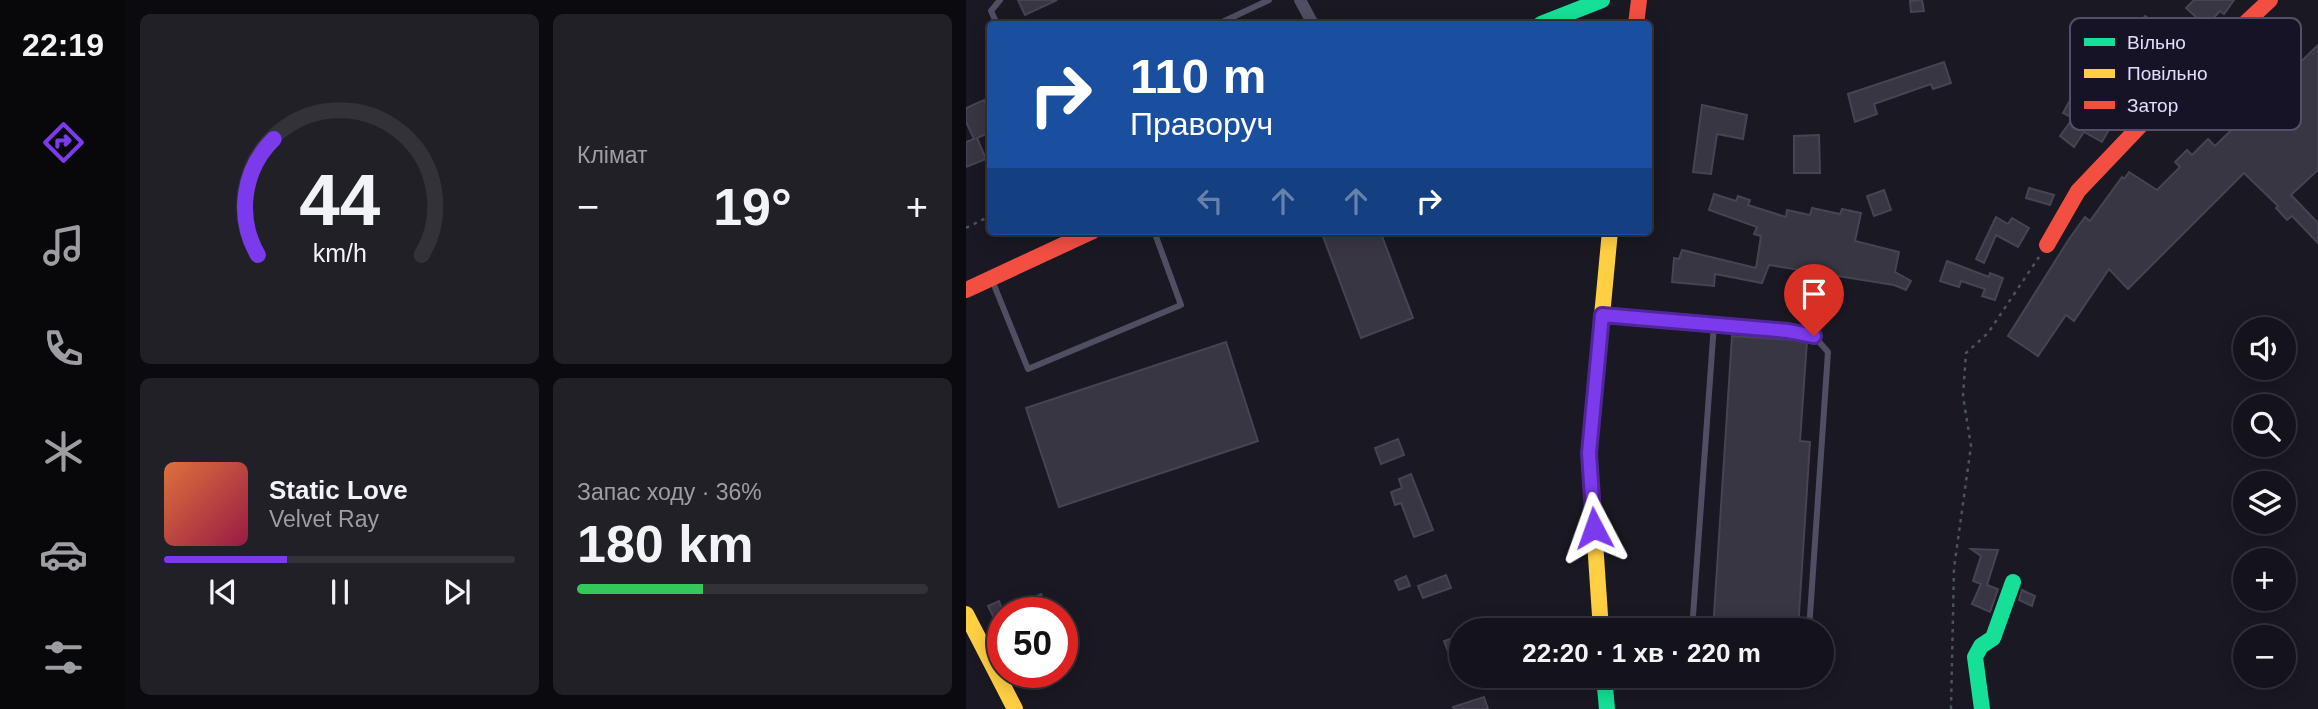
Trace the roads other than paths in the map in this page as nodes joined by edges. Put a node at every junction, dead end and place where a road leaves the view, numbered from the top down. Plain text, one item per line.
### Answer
1 (1000, 0) edge
2 (1269, 0) edge
3 (1300, 0) edge
4 (1571, 0) edge
5 (1602, 0) edge
6 (1639, 0) edge
7 (2270, 0) edge
8 (2251, 18) edge
9 (996, 21) edge
10 (1224, 21) edge
11 (1311, 21) edge
12 (1545, 21) edge
13 (1548, 21) edge
14 (1636, 21) edge
15 (2136, 130) edge
16 (1084, 235) edge
17 (1155, 235) edge
18 (1609, 235) edge
19 (2047, 245) road end
20 (991, 278) junction
21 (966, 290) edge
22 (1602, 315) junction
23 (1714, 324) junction
24 (2013, 582) dead end
25 (966, 614) edge
26 (1600, 618) edge
27 (1693, 618) edge
28 (1810, 618) edge
29 (1605, 688) edge
30 (1015, 709) edge
31 (1607, 709) edge
32 (1982, 709) edge

1 - 9 lane
2 - 10 lane
3 - 11 street
4 - 12 main road
5 - 13 main road
6 - 14 main road
7 - 8 main road
15 - 19 main road
16 - 20 main road
17 - 20 lane
18 - 22 main road
20 - 21 main road
22 - 23 lane
22 - 26 main road
23 - 27 lane
23 - 28 lane
24 - 32 main road
25 - 30 main road
29 - 31 main road

